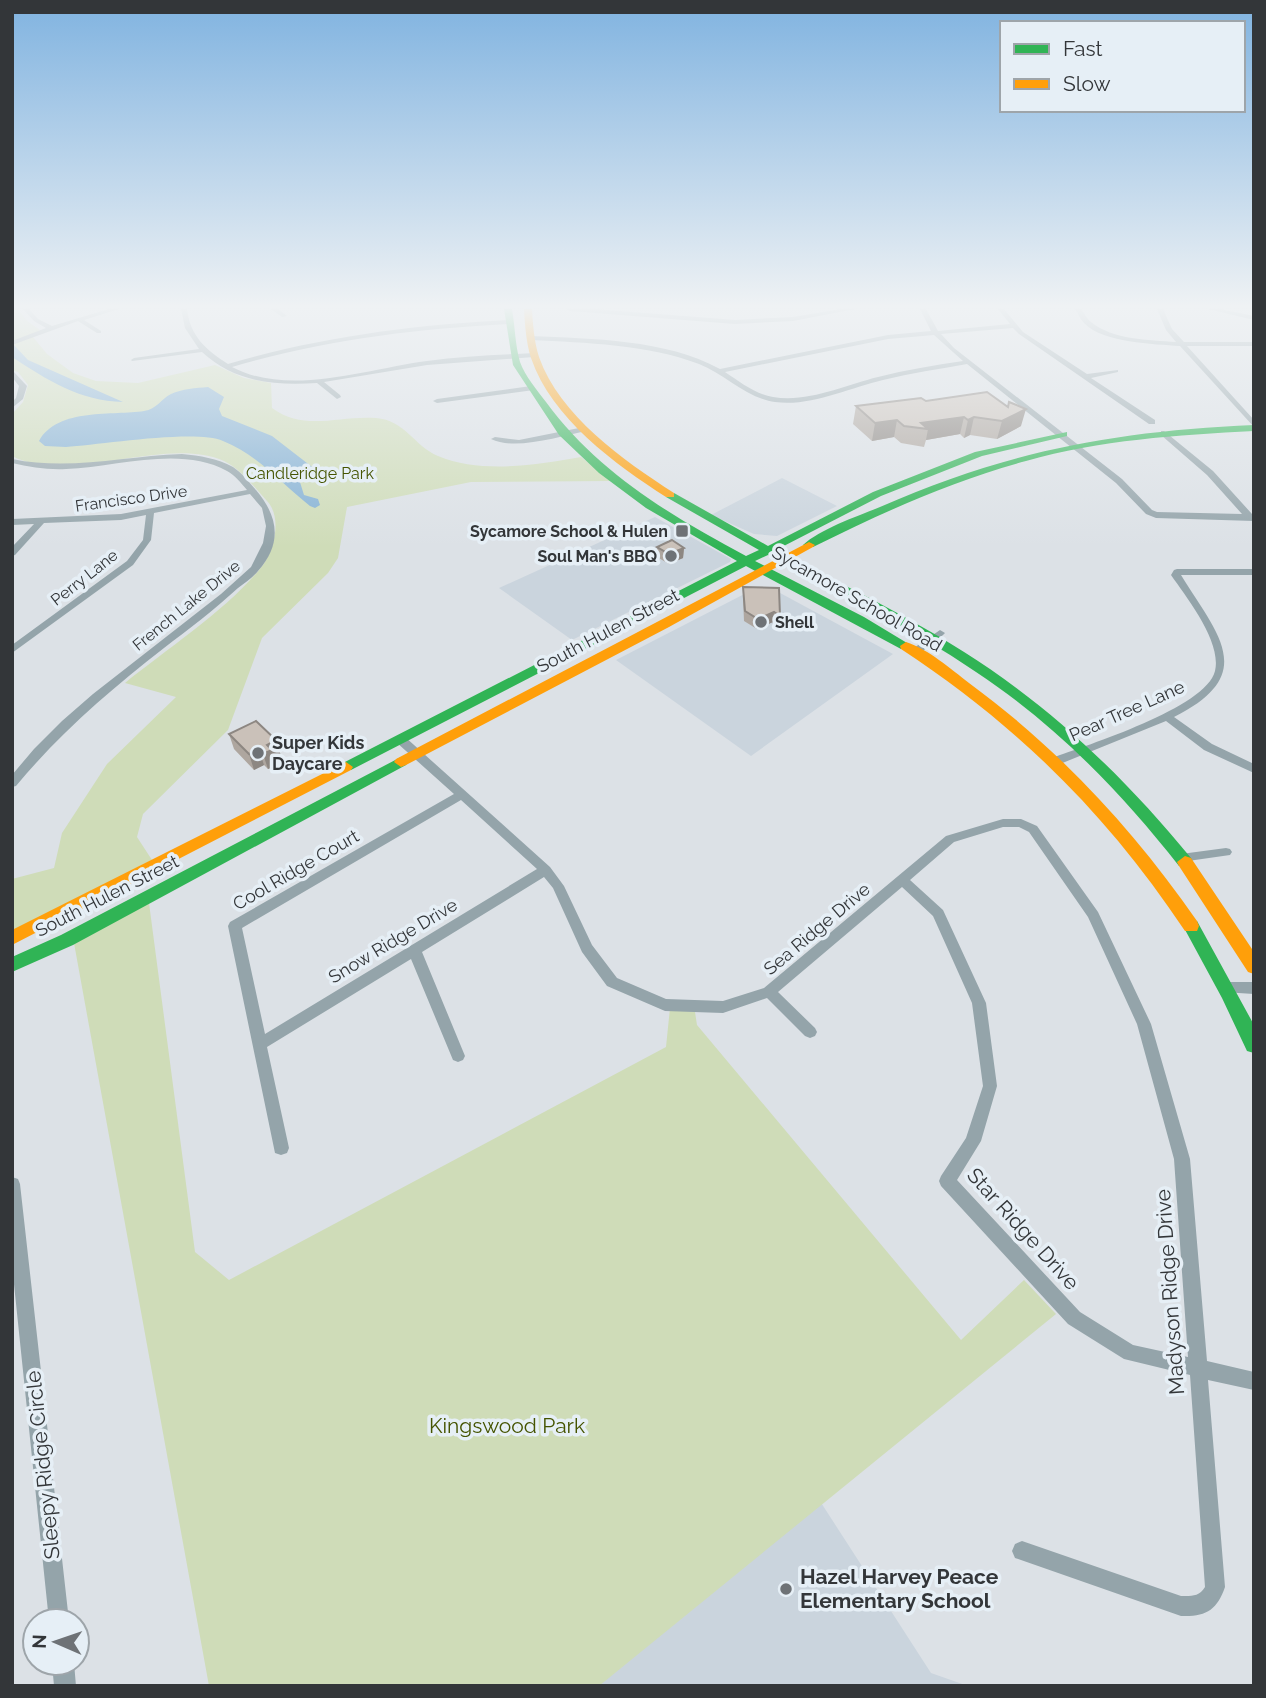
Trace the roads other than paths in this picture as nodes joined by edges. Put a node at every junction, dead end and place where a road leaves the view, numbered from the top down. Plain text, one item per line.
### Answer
1 (22, 388) edge
2 (327, 388) edge
3 (529, 388) edge
4 (531, 388) edge
5 (554, 388) edge
6 (747, 388) edge
7 (837, 388) edge
8 (1002, 388) edge
9 (1101, 388) edge
10 (1221, 388) edge
11 (337, 397) dead end
12 (437, 401) dead end
13 (12, 406) edge
14 (1252, 423) edge
15 (1158, 427) junction
16 (584, 429) junction
17 (565, 433) junction
18 (495, 439) dead end
19 (1066, 439) junction
20 (12, 461) edge
21 (898, 484) junction
22 (663, 490) junction
23 (252, 491) junction
24 (915, 493) junction
25 (640, 498) junction
26 (150, 513) junction
27 (1252, 519) edge
28 (12, 522) edge
29 (40, 522) junction
30 (766, 550) junction
31 (12, 553) edge
32 (750, 559) junction
33 (782, 559) junction
34 (765, 568) junction
35 (1254, 572) edge
36 (640, 615) junction
37 (662, 626) junction
38 (936, 636) junction
39 (12, 650) edge
40 (915, 652) junction
41 (520, 676) junction
42 (535, 691) junction
43 (1166, 716) junction
44 (400, 739) junction
45 (1082, 750) junction
46 (417, 754) junction
47 (1056, 761) junction
48 (1254, 769) edge
49 (12, 783) edge
50 (462, 793) junction
51 (1021, 823) joint
52 (1226, 852) dead end
53 (1181, 858) junction
54 (154, 866) junction
55 (546, 870) junction
56 (901, 880) junction
57 (170, 886) junction
58 (12, 938) edge
59 (414, 950) junction
60 (12, 965) edge
61 (1254, 967) edge
62 (1228, 988) junction
63 (1254, 988) edge
64 (769, 992) junction
65 (810, 1031) dead end
66 (260, 1044) junction
67 (1254, 1045) edge
68 (458, 1056) dead end
69 (281, 1148) dead end
70 (12, 1184) edge
71 (1198, 1369) junction
72 (1254, 1381) edge
73 (1022, 1551) dead end
74 (57, 1607) edge

1 - 13 street
2 - 11 street
3 - 12 street
4 - 17 main road, Sycamore School Road
5 - 16 main road, Sycamore School Road
6 - 7 street
8 - 19 street
9 - 15 street
10 - 14 street
14 - 15 main road, South Hulen Street
15 - 19 main road, South Hulen Street
15 - 27 street
16 - 17 street
16 - 22 main road, Sycamore School Road
17 - 18 street
17 - 25 main road, Sycamore School Road
19 - 21 main road, South Hulen Street
19 - 24 main road, South Hulen Street
19 - 27 street
20 - 23 street, French Lake Drive
21 - 24 main road
21 - 30 main road, South Hulen Street
22 - 25 main road
22 - 30 main road, Sycamore School Road
23 - 26 street, Francisco Drive
23 - 49 street, French Lake Drive
24 - 33 main road, South Hulen Street
25 - 32 main road, Sycamore School Road
26 - 29 street, Francisco Drive
26 - 39 street, Perry Lane
28 - 29 street, Francisco Drive
29 - 31 street
30 - 32 main road, South Hulen Street
30 - 33 main road, Sycamore School Road
32 - 34 main road, Sycamore School Road
32 - 36 main road, South Hulen Street
33 - 34 main road, South Hulen Street
33 - 38 main road, Sycamore School Road
34 - 37 main road, South Hulen Street
34 - 40 main road, Sycamore School Road
35 - 43 street, Pear Tree Lane
36 - 37 main road
36 - 41 main road, South Hulen Street
37 - 42 main road, South Hulen Street
38 - 40 street
38 - 45 main road, Sycamore School Road
40 - 47 main road, Sycamore School Road
41 - 42 main road
41 - 44 main road, South Hulen Street
42 - 46 main road, South Hulen Street
43 - 45 street, Pear Tree Lane
43 - 48 street
44 - 46 street, Sea Ridge Drive
44 - 54 main road, South Hulen Street
45 - 47 street, Pear Tree Lane
45 - 53 main road, Sycamore School Road
46 - 50 street, Sea Ridge Drive
46 - 57 main road, South Hulen Street
47 - 62 main road, Sycamore School Road
50 - 55 street, Sea Ridge Drive
50 - 66 street, Cool Ridge Court
51 - 56 street, Sea Ridge Drive
51 - 71 street, Madyson Ridge Drive
52 - 53 street
53 - 61 main road, Sycamore School Road
54 - 57 main road
54 - 58 main road, South Hulen Street
55 - 59 street, Snow Ridge Drive
55 - 64 street, Sea Ridge Drive
56 - 64 street, Sea Ridge Drive
56 - 71 street, Star Ridge Drive
57 - 60 main road, South Hulen Street
59 - 66 street, Snow Ridge Drive
59 - 68 street
62 - 63 street
62 - 67 main road, Sycamore School Road
64 - 65 street
66 - 69 street, Cool Ridge Court
70 - 74 street, Sleepy Ridge Circle
71 - 72 street, Star Ridge Drive
71 - 73 street, Madyson Ridge Drive

